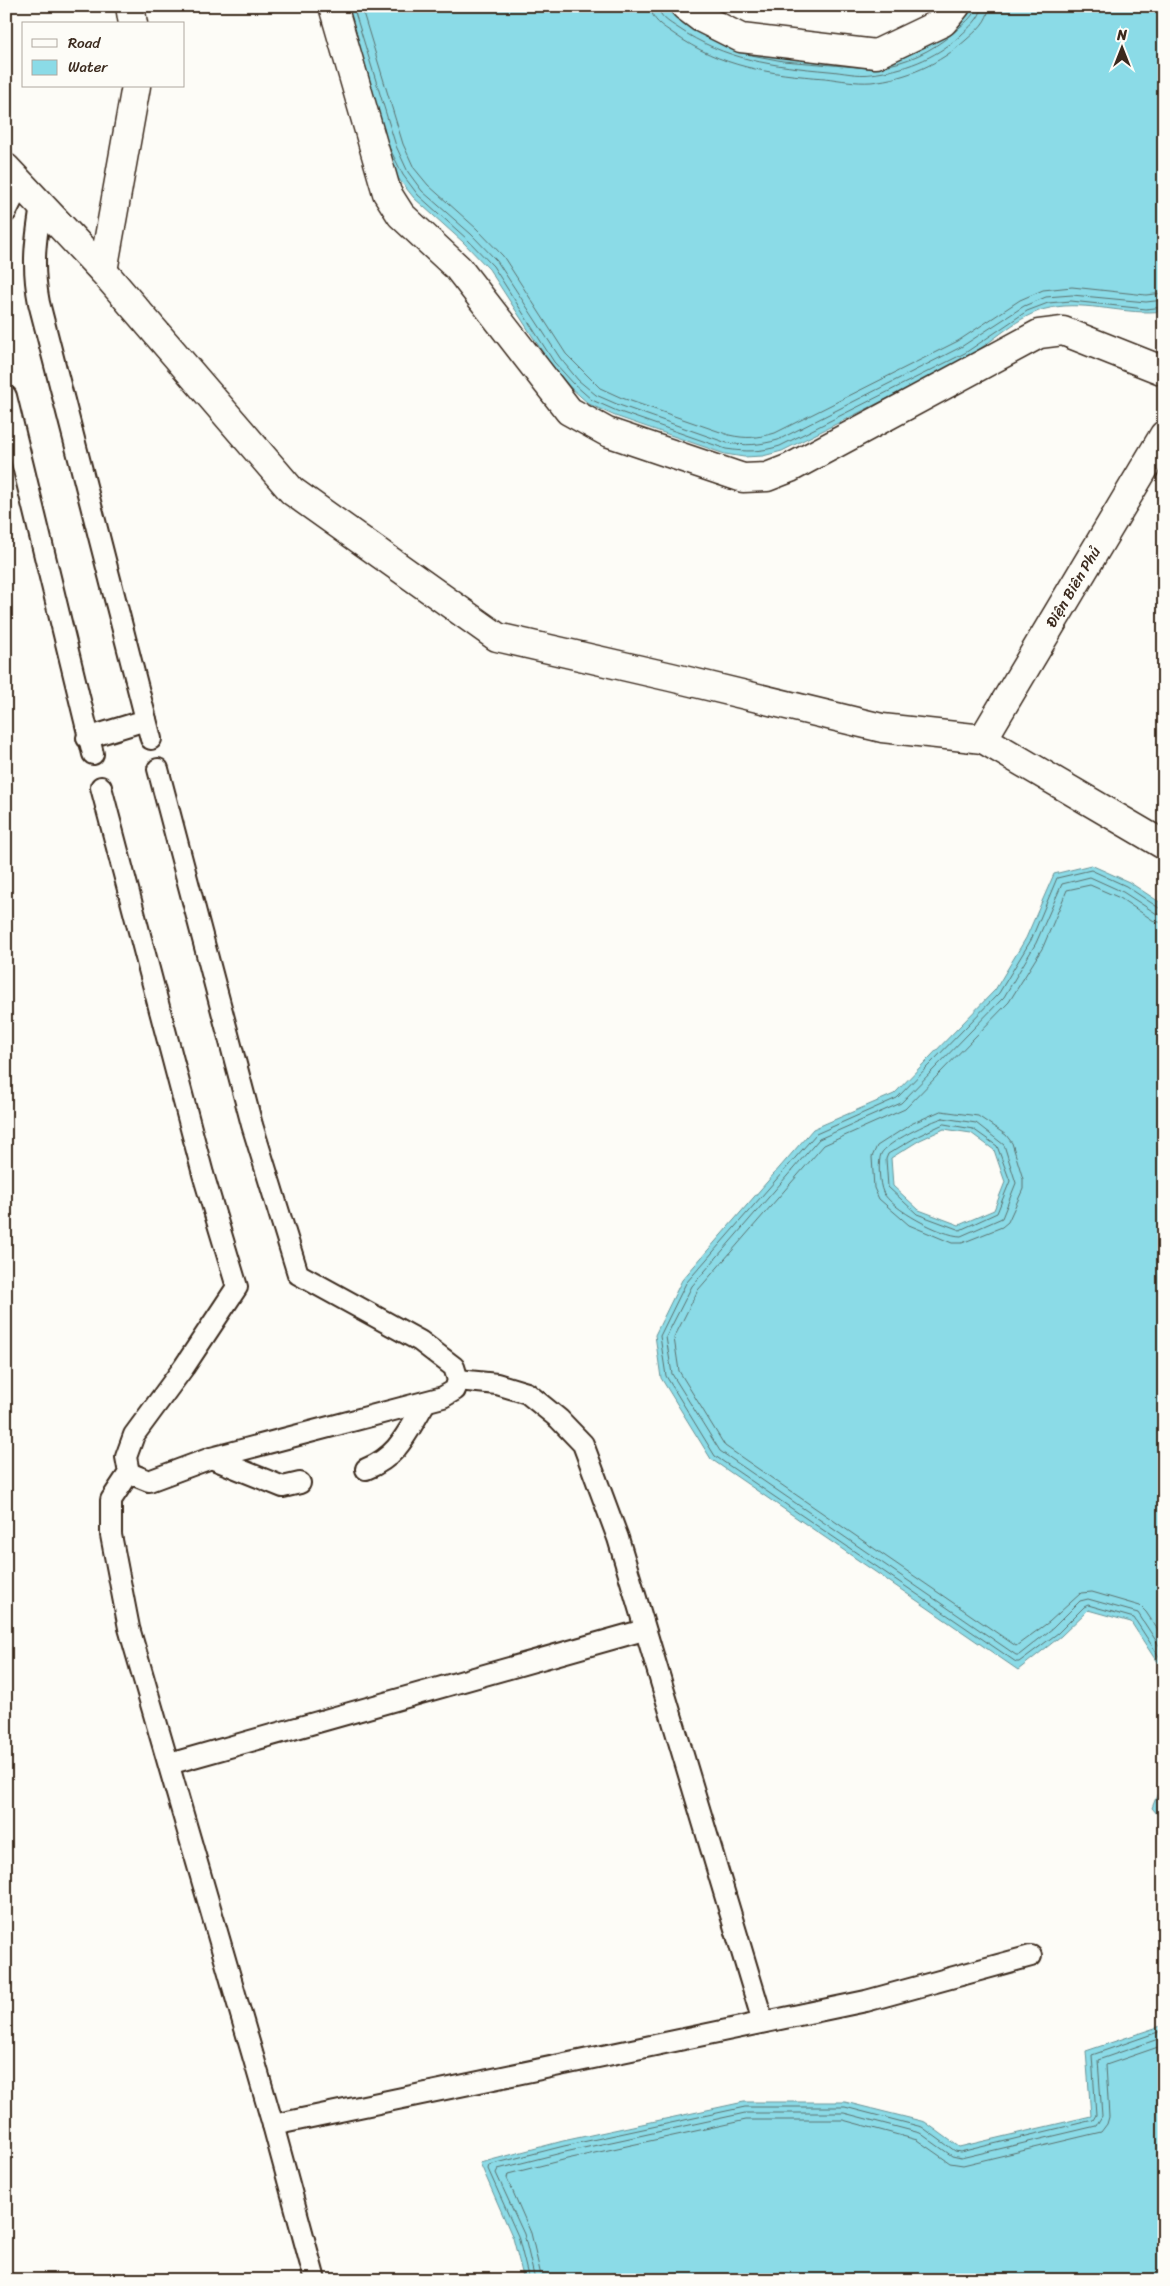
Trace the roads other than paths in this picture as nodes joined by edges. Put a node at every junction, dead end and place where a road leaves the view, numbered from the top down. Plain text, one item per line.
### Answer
1 (130, 6) edge
2 (332, 6) edge
3 (685, 6) edge
4 (956, 6) edge
5 (133, 22) edge
6 (136, 88) edge
7 (13, 176) edge
8 (41, 206) junction
9 (6, 212) edge
10 (104, 271) junction
11 (1164, 371) edge
12 (6, 396) edge
13 (1164, 435) edge
14 (983, 739) junction
15 (158, 769) dead end
16 (101, 787) dead end
17 (1164, 845) edge
18 (458, 1380) junction
19 (425, 1403) junction
20 (211, 1458) junction
21 (366, 1469) dead end
22 (129, 1473) junction
23 (300, 1483) dead end
24 (644, 1630) junction
25 (169, 1764) junction
26 (1031, 1956) dead end
27 (764, 2022) junction
28 (274, 2125) junction
29 (315, 2280) edge

1 - 5 street
2 - 11 street
3 - 4 street
6 - 10 street
7 - 8 street
7 - 9 lane
8 - 10 street
8 - 12 lane
10 - 14 street
13 - 14 street, Điện Biên Phủ
14 - 17 street
15 - 18 lane
16 - 22 lane
18 - 19 lane
18 - 24 lane
19 - 20 lane
19 - 21 lane
20 - 22 lane
20 - 23 lane
22 - 25 lane
24 - 25 lane
24 - 27 lane
25 - 28 lane
26 - 27 lane
27 - 28 lane
28 - 29 lane

